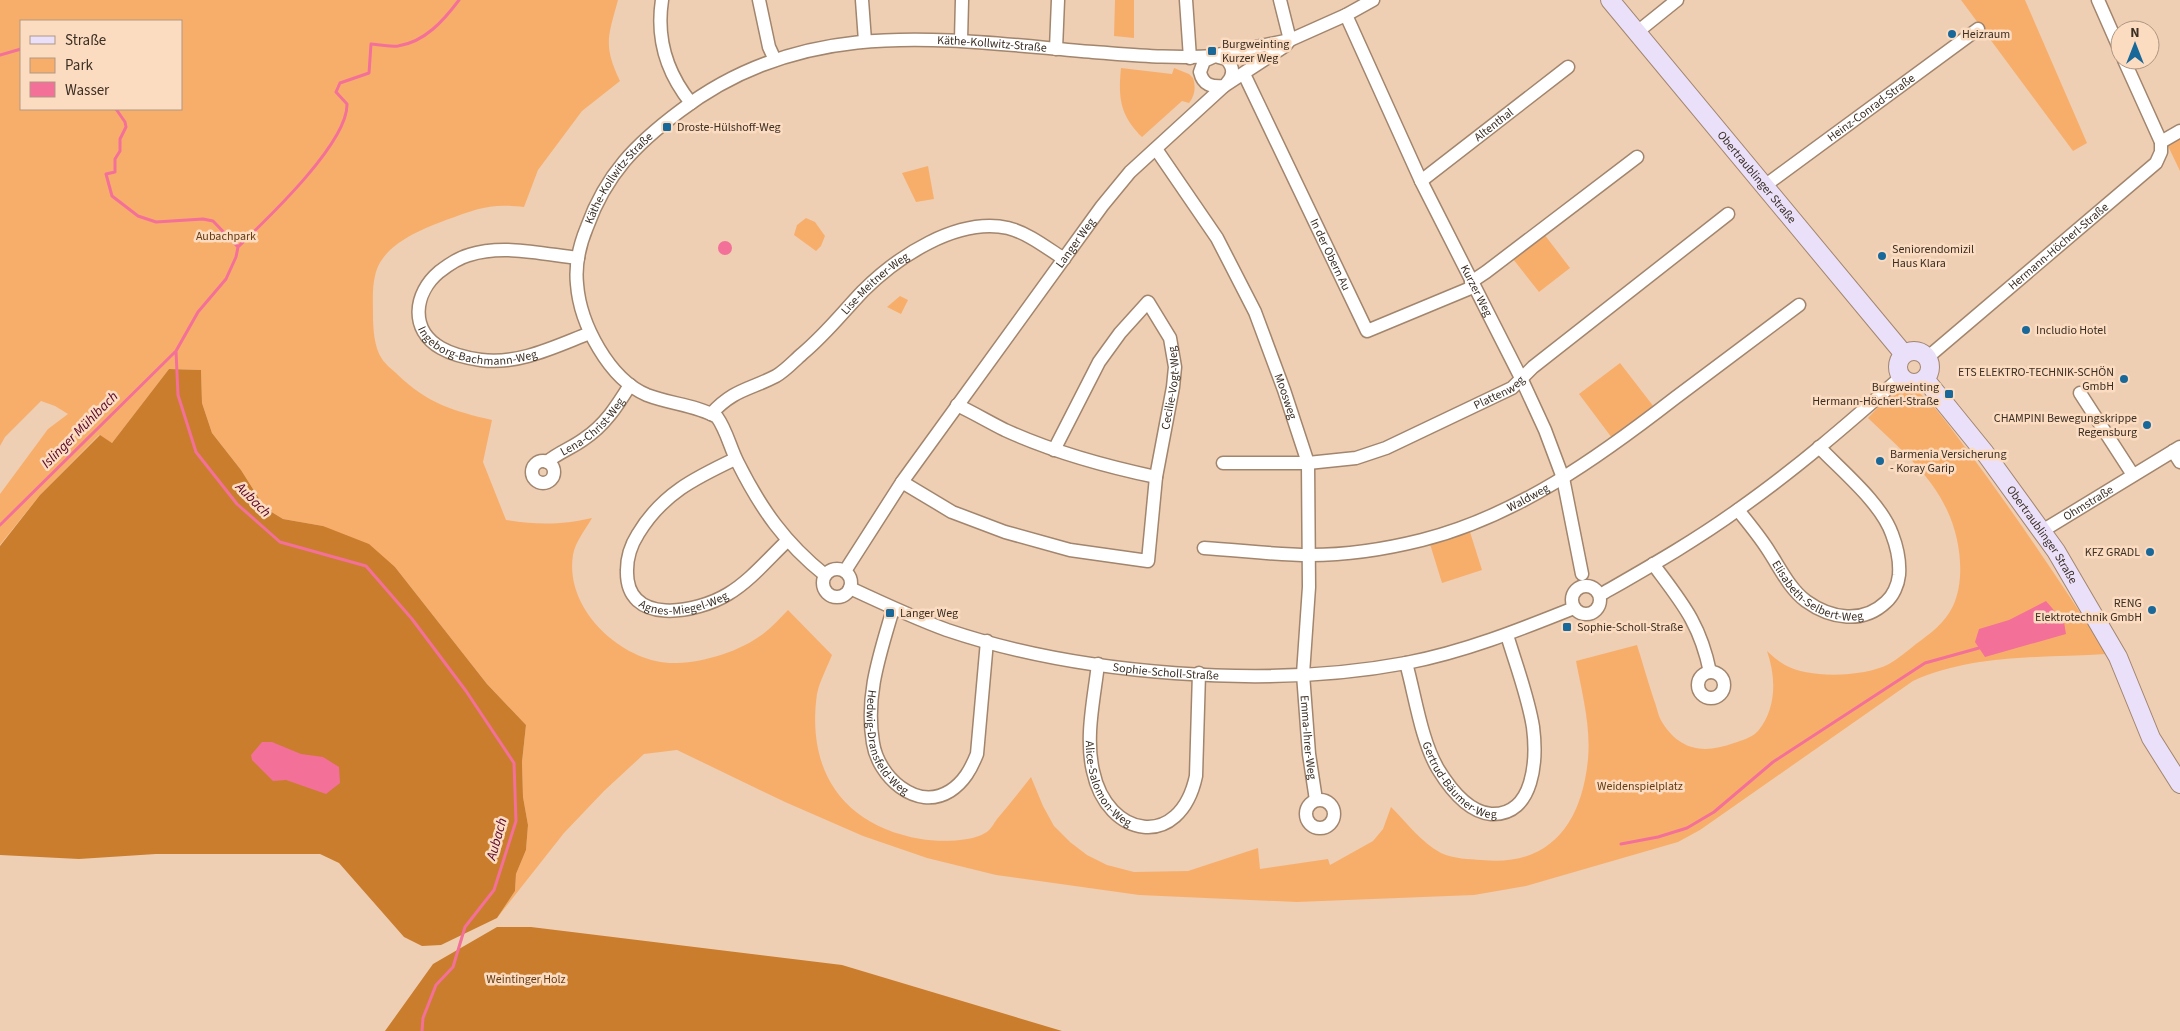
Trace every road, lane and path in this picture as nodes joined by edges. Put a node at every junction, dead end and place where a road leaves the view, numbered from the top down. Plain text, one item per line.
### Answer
1 (662, 0) edge
2 (759, 0) edge
3 (862, 0) edge
4 (962, 0) edge
5 (1058, 0) edge
6 (1186, 0) edge
7 (1280, 0) edge
8 (1373, 0) edge
9 (1610, 0) edge
10 (1677, 0) edge
11 (2098, 0) edge
12 (1346, 15) junction
13 (2110, 27) edge
14 (1978, 29) dead end
15 (1636, 33) junction
16 (961, 40) junction
17 (1290, 40) junction
18 (865, 41) junction
19 (1056, 49) junction
20 (1216, 55) junction
21 (1187, 58) junction
22 (775, 60) junction
23 (1568, 67) dead end
24 (2128, 70) edge
25 (1244, 74) junction
26 (1203, 78) junction
27 (1225, 85) junction
28 (690, 103) junction
29 (1206, 103) junction
30 (2180, 131) edge
31 (2160, 142) junction
32 (1156, 149) junction
33 (1637, 157) dead end
34 (1421, 181) junction
35 (1763, 187) junction
36 (1728, 214) dead end
37 (578, 258) junction
38 (1064, 259) junction
39 (1472, 284) junction
40 (1799, 305) dead end
41 (590, 333) junction
42 (1904, 353) junction
43 (1928, 357) junction
44 (1901, 377) junction
45 (1521, 378) junction
46 (1925, 379) junction
47 (630, 385) junction
48 (2080, 393) dead end
49 (957, 405) junction
50 (711, 414) junction
51 (1820, 447) junction
52 (2176, 449) edge
53 (1054, 450) junction
54 (736, 459) junction
55 (547, 462) dead end
56 (1223, 462) dead end
57 (2180, 462) edge
58 (1308, 463) junction
59 (2133, 475) junction
60 (1156, 477) junction
61 (1563, 478) junction
62 (902, 482) junction
63 (1738, 510) junction
64 (2042, 531) junction
65 (787, 541) junction
66 (1204, 548) dead end
67 (1310, 555) junction
68 (1653, 564) junction
69 (845, 572) junction
70 (1582, 574) dead end
71 (825, 575) junction
72 (850, 588) junction
73 (1600, 595) junction
74 (1574, 608) junction
75 (893, 609) junction
76 (1507, 635) junction
77 (987, 641) junction
78 (1406, 663) junction
79 (1098, 664) junction
80 (1710, 672) dead end
81 (1199, 673) junction
82 (1303, 674) junction
83 (2180, 784) edge
84 (1316, 800) dead end

1 - 28 street
2 - 22 street
3 - 18 street
4 - 16 street
5 - 19 street
6 - 21 street
7 - 17 street
8 - 12 street, Langer Weg
9 - 15 street, Obertraublinger Straße
10 - 15 street
11 - 13 street
12 - 17 street, Langer Weg
12 - 34 street, Kurzer Weg
14 - 35 street, Heinz-Conrad-Straße
15 - 35 street, Obertraublinger Straße
16 - 18 street, Käthe-Kollwitz-Straße
16 - 19 street, Käthe-Kollwitz-Straße
17 - 20 street, Käthe-Kollwitz-Straße
17 - 25 street, Langer Weg
18 - 22 street, Käthe-Kollwitz-Straße
19 - 21 street, Käthe-Kollwitz-Straße
20 - 21 street, Käthe-Kollwitz-Straße
20 - 26 street
20 - 27 street
21 - 26 street
22 - 28 street, Käthe-Kollwitz-Straße
23 - 34 street, Altenthal
24 - 31 street
25 - 27 street, Langer Weg
25 - 39 street, In der Obern Au
26 - 27 street
26 - 29 street
27 - 29 street, Langer Weg
28 - 37 street, Käthe-Kollwitz-Straße
29 - 32 street, Langer Weg
30 - 31 street
31 - 43 street, Hermann-Höcherl-Straße
32 - 38 street, Langer Weg
32 - 58 street, Moosweg
33 - 39 street, In der Obern Au
34 - 39 street, Kurzer Weg
35 - 42 street, Obertraublinger Straße
36 - 45 street, Plattenweg
37 - 41 street, Käthe-Kollwitz-Straße
37 - 41 street, Ingeborg-Bachmann-Weg
38 - 49 street, Langer Weg
38 - 50 street, Lise-Meitner-Weg
39 - 45 street, Kurzer Weg
40 - 61 street, Waldweg
41 - 47 street, Käthe-Kollwitz-Straße
42 - 43 street
42 - 44 street
43 - 46 street
44 - 46 street
44 - 51 street, Sophie-Scholl-Straße
45 - 58 street, Plattenweg
45 - 61 street, Kurzer Weg
46 - 64 street, Obertraublinger Straße
47 - 50 street, Käthe-Kollwitz-Straße
47 - 55 street, Lena-Christ-Weg
48 - 59 street
49 - 53 street
49 - 62 street, Langer Weg
50 - 54 street
51 - 63 street, Sophie-Scholl-Straße
51 - 63 street, Elisabeth-Selbert-Weg
52 - 57 street
52 - 59 street, Ohmstraße
53 - 60 street
53 - 60 street, Cecilie-Vogt-Weg
54 - 65 street
54 - 65 street, Agnes-Miegel-Weg
56 - 58 street, Plattenweg
58 - 67 street, Moosweg
59 - 64 street, Ohmstraße
60 - 62 street, Cecilie-Vogt-Weg
61 - 67 street, Waldweg
61 - 70 street, Kurzer Weg
62 - 69 street, Langer Weg
63 - 68 street, Sophie-Scholl-Straße
64 - 83 street, Obertraublinger Straße
65 - 71 street
66 - 67 street, Waldweg
67 - 82 street, Moosweg
68 - 73 street, Sophie-Scholl-Straße
68 - 80 street
69 - 71 street
69 - 72 street
71 - 72 street
72 - 75 street, Sophie-Scholl-Straße
73 - 74 street, Sophie-Scholl-Straße
73 - 74 street
74 - 76 street, Sophie-Scholl-Straße
75 - 77 street, Sophie-Scholl-Straße
75 - 77 street, Hedwig-Dransfeld-Weg
76 - 78 street, Sophie-Scholl-Straße
76 - 78 street, Gertrud-Bäumer-Weg
77 - 79 street, Sophie-Scholl-Straße
78 - 82 street, Sophie-Scholl-Straße
79 - 81 street, Sophie-Scholl-Straße
79 - 81 street, Alice-Salomon-Weg
81 - 82 street, Sophie-Scholl-Straße
82 - 84 street, Emma-Ihrer-Weg

